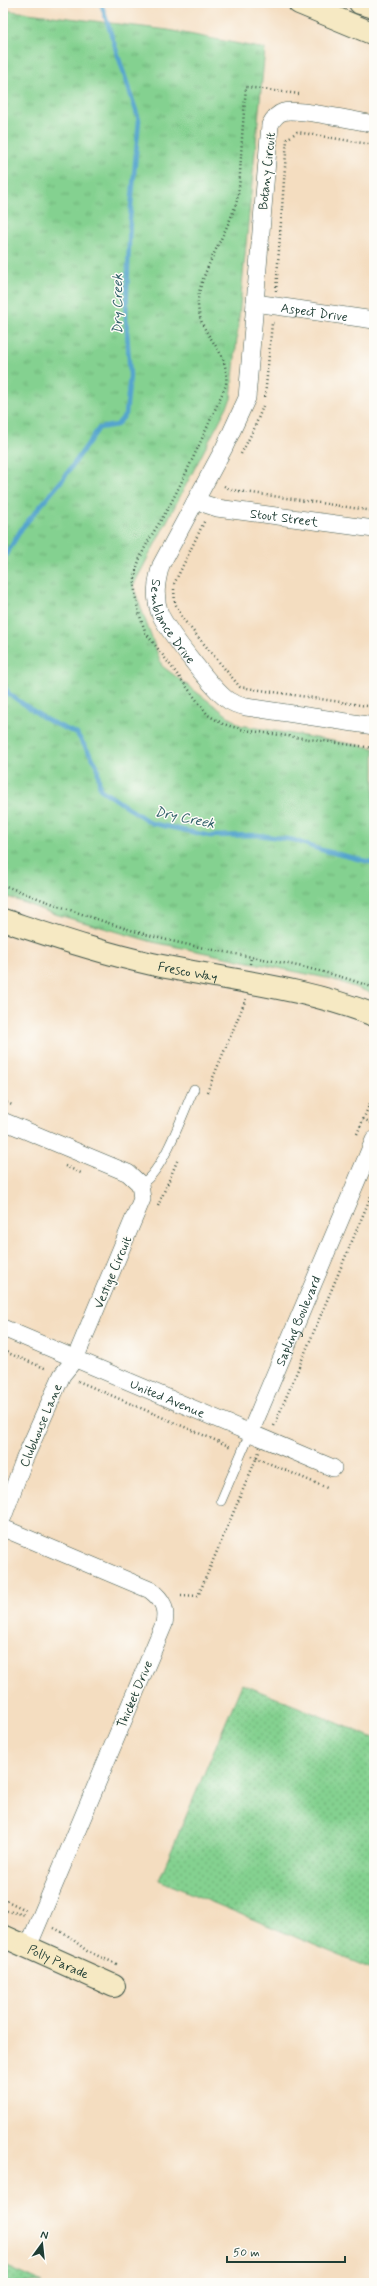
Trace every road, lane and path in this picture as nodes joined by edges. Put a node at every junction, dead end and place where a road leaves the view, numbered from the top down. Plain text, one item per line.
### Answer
1 (299, 3) edge
2 (360, 3) edge
3 (374, 7) edge
4 (374, 34) edge
5 (374, 124) edge
6 (374, 144) edge
7 (255, 303) junction
8 (274, 306) junction
9 (374, 320) edge
10 (272, 323) dead end
11 (224, 486) dead end
12 (196, 501) junction
13 (374, 511) edge
14 (374, 528) edge
15 (374, 726) edge
16 (3, 885) edge
17 (3, 920) edge
18 (251, 957) junction
19 (248, 982) junction
20 (374, 988) edge
21 (374, 1015) edge
22 (194, 1089) dead end
23 (206, 1094) dead end
24 (363, 1119) dead end
25 (3, 1121) edge
26 (374, 1124) edge
27 (374, 1140) edge
28 (181, 1152) dead end
29 (368, 1173) edge
30 (140, 1184) junction
31 (374, 1189) edge
32 (372, 1197) edge
33 (156, 1210) dead end
34 (3, 1328) edge
35 (3, 1351) edge
36 (75, 1359) junction
37 (90, 1366) junction
38 (62, 1374) junction
39 (83, 1383) junction
40 (250, 1433) junction
41 (270, 1433) junction
42 (242, 1452) junction
43 (255, 1458) junction
44 (333, 1468) dead end
45 (327, 1488) dead end
46 (221, 1501) dead end
47 (3, 1518) edge
48 (3, 1528) edge
49 (181, 1595) dead end
50 (3, 1899) edge
51 (3, 1910) edge
52 (40, 1919) junction
53 (3, 1936) edge
54 (28, 1948) junction
55 (119, 1965) dead end
56 (114, 1986) dead end

1 - 4 street
2 - 3 street
5 - 7 street, Botany Circuit
6 - 8 path
7 - 8 street, Aspect Drive
7 - 12 street, Semblance Drive
8 - 9 street, Aspect Drive
8 - 10 path
11 - 13 path
12 - 14 street, Stout Street
12 - 15 street, Semblance Drive
16 - 18 path
17 - 19 street, Fresco Way
18 - 19 path
18 - 20 path
19 - 21 street, Fresco Way
19 - 23 path
22 - 30 lane
24 - 26 path
25 - 30 street
27 - 29 street, Sapling Boulevard
28 - 33 path
29 - 40 street, Sapling Boulevard
30 - 36 street, Vestige Circuit
31 - 32 path
32 - 41 path
34 - 36 street, United Avenue
35 - 38 path
36 - 37 street, United Avenue
36 - 38 street, Clubhouse Lane
37 - 39 path
37 - 40 street, United Avenue
38 - 39 path
38 - 47 street, Clubhouse Lane
39 - 42 path
40 - 41 street, United Avenue
40 - 42 lane, Sapling Boulevard
41 - 43 path
41 - 44 street, United Avenue
42 - 43 path
42 - 46 lane, Sapling Boulevard
43 - 45 path
43 - 49 path
48 - 52 street, Thicket Drive
50 - 52 path
51 - 52 path
52 - 54 street, Thicket Drive
52 - 55 path
53 - 54 street, Polly Parade
54 - 56 street, Polly Parade

